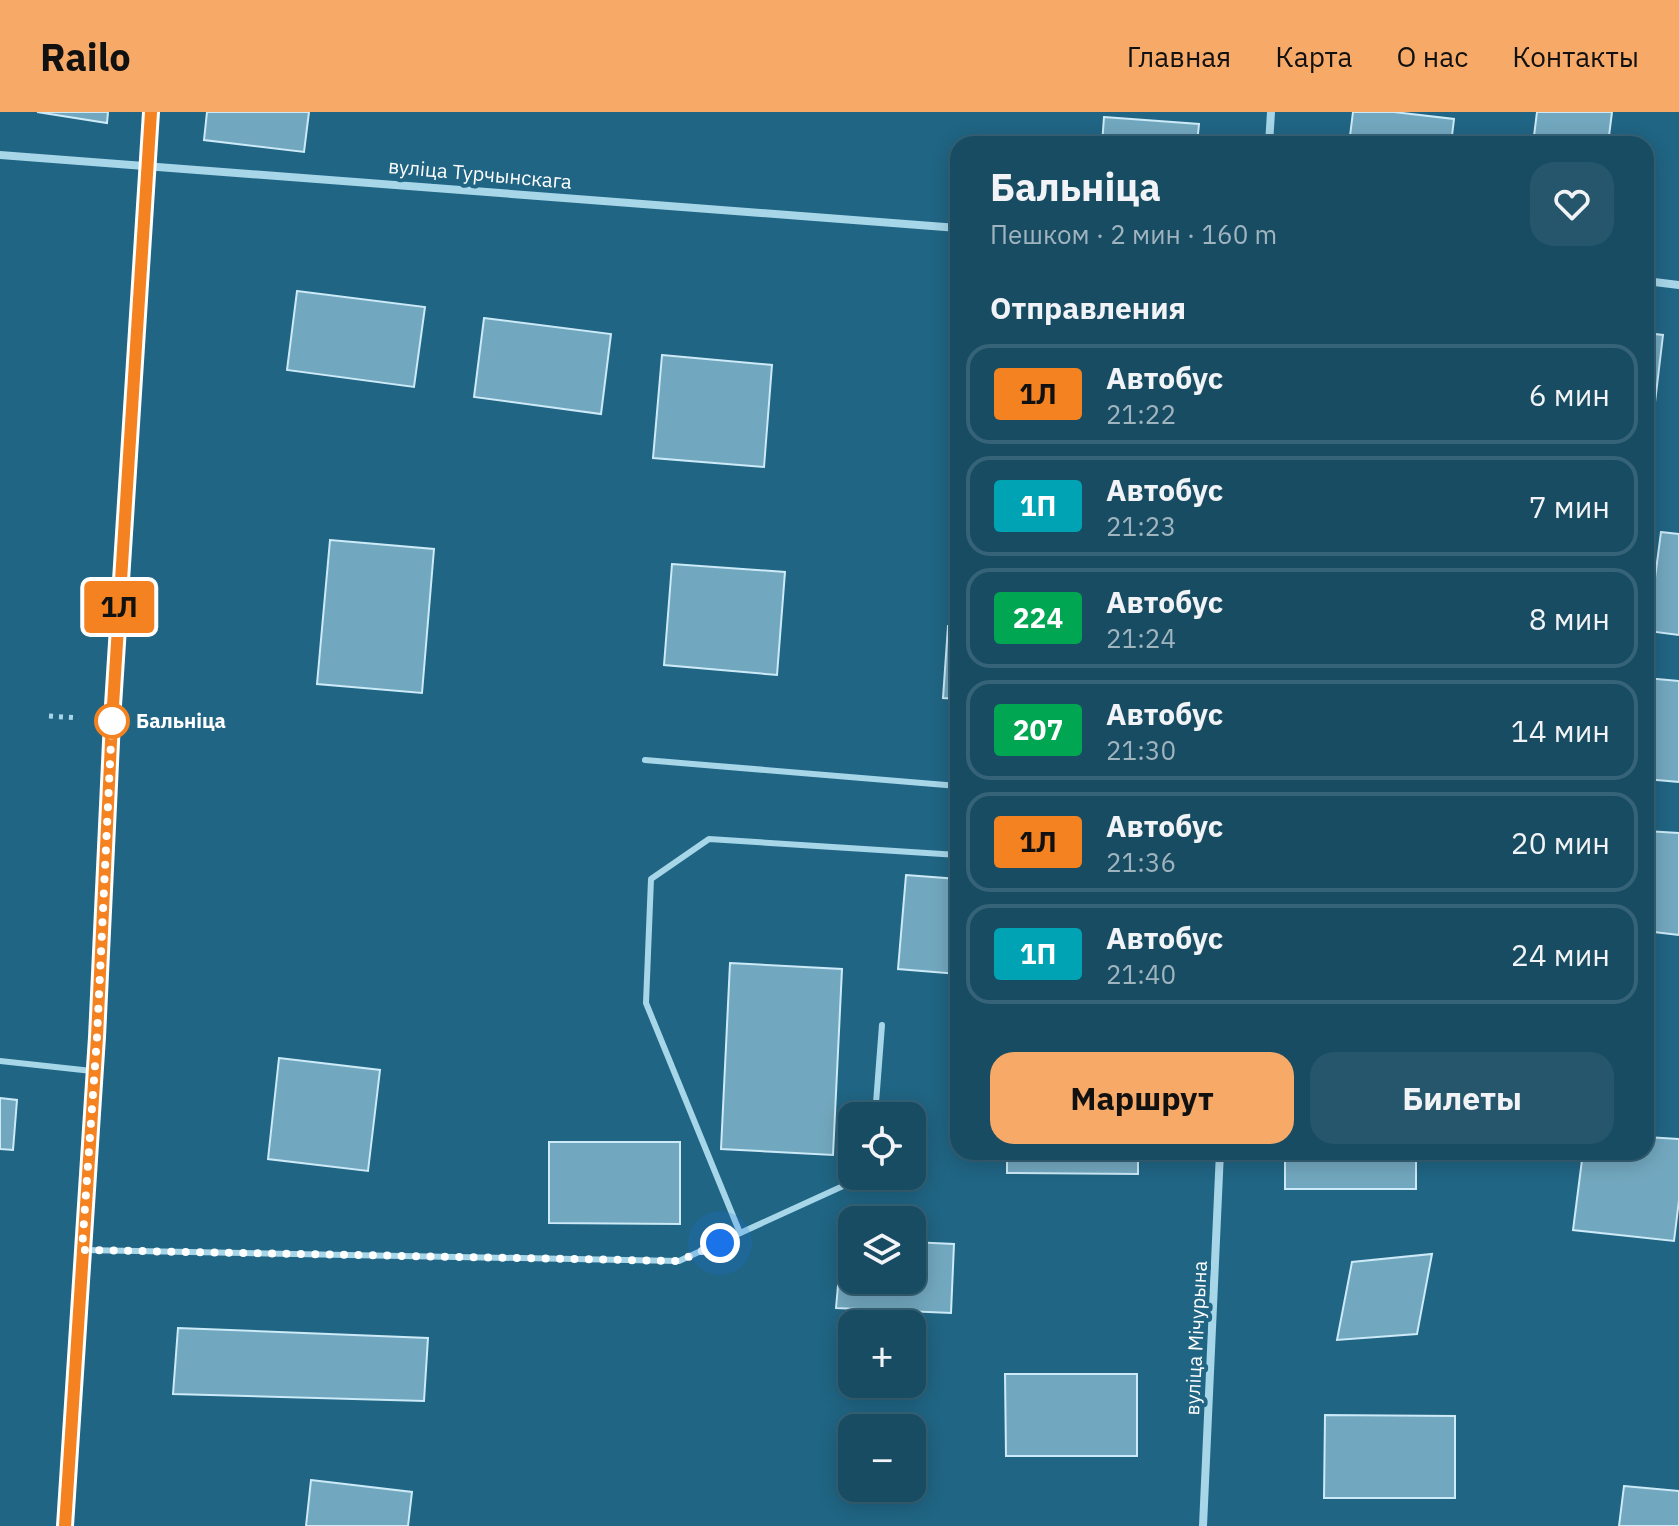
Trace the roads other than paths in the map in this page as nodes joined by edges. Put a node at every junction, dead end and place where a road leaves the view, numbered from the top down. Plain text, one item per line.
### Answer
1 (151, 112) edge
2 (1271, 112) edge
3 (1270, 136) edge
4 (0, 155) edge
5 (148, 164) junction
6 (950, 227) edge
7 (1654, 282) edge
8 (1679, 285) edge
9 (645, 760) dead end
10 (950, 785) edge
11 (950, 854) edge
12 (882, 1025) dead end
13 (0, 1061) edge
14 (95, 1071) junction
15 (876, 1102) edge
16 (1220, 1160) edge
17 (838, 1188) edge
18 (740, 1233) junction
19 (82, 1250) junction
20 (65, 1526) edge
21 (1203, 1526) edge

1 - 5 street
2 - 3 street
4 - 5 street, вуліца Турчынскага
5 - 6 street, вуліца Турчынскага
5 - 14 street
7 - 8 street
9 - 10 lane
11 - 18 lane
12 - 15 lane
13 - 14 lane
14 - 19 street
16 - 21 street, вуліца Мічурына
17 - 18 lane
18 - 19 lane
19 - 20 street

